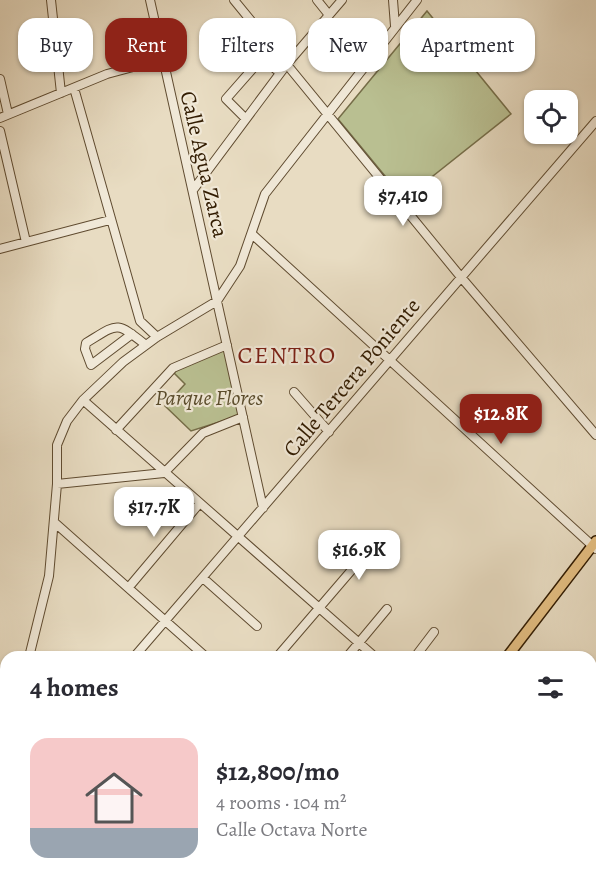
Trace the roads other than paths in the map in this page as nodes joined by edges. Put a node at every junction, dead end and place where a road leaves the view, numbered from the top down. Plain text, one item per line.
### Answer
1 (51, 0) edge
2 (150, 0) edge
3 (234, 0) edge
4 (317, 0) edge
5 (342, 0) edge
6 (393, 0) edge
7 (417, 0) edge
8 (329, 15) junction
9 (154, 18) edge
10 (249, 18) edge
11 (395, 26) junction
12 (296, 53) edge
13 (114, 72) edge
14 (166, 72) edge
15 (292, 72) edge
16 (280, 73) joint
17 (0, 79) edge
18 (74, 88) junction
19 (61, 93) junction
20 (8, 114) junction
21 (326, 114) junction
22 (0, 118) edge
23 (246, 119) junction
24 (596, 121) edge
25 (0, 131) edge
26 (193, 190) junction
27 (110, 220) junction
28 (253, 235) junction
29 (27, 243) junction
30 (0, 249) edge
31 (460, 276) junction
32 (218, 301) junction
33 (132, 334) junction
34 (156, 338) junction
35 (146, 345) junction
36 (227, 345) junction
37 (390, 360) junction
38 (294, 392) dead end
39 (83, 400) junction
40 (243, 417) junction
41 (116, 430) junction
42 (329, 432) junction
43 (596, 435) edge
44 (164, 473) junction
45 (57, 484) junction
46 (199, 504) junction
47 (263, 508) junction
48 (54, 522) junction
49 (380, 537) dead end
50 (237, 538) junction
51 (595, 545) edge
52 (203, 578) junction
53 (129, 587) junction
54 (319, 609) junction
55 (387, 609) dead end
56 (165, 621) junction
57 (257, 626) dead end
58 (434, 632) dead end
59 (359, 643) junction
60 (30, 651) edge
61 (139, 651) edge
62 (199, 651) edge
63 (282, 651) edge
64 (352, 651) edge
65 (368, 651) edge
66 (420, 651) edge
67 (512, 651) edge

1 - 19 street
2 - 9 street, Calle Agua Zarca
3 - 10 street
4 - 8 street
5 - 8 street
6 - 11 street
7 - 11 street
8 - 12 street
11 - 21 street
13 - 18 street
14 - 26 street, Calle Agua Zarca
15 - 21 street
16 - 23 street
16 - 23 street
17 - 20 street
18 - 19 street
18 - 27 street
19 - 20 street
20 - 22 street
21 - 28 street
21 - 31 street
23 - 26 street
24 - 31 street, Calle Tercera Poniente
25 - 29 street
26 - 32 street, Calle Agua Zarca
27 - 29 street
27 - 34 street
28 - 32 street
28 - 37 street
29 - 30 street
31 - 37 street, Calle Tercera Poniente
31 - 43 street
32 - 34 street
32 - 36 street, Calle Agua Zarca
33 - 33 street
33 - 35 street
34 - 35 street
35 - 39 street
36 - 40 street, Calle Agua Zarca
36 - 41 street
37 - 42 street, Calle Tercera Poniente
37 - 51 street
38 - 42 street
39 - 41 street
39 - 45 street
40 - 44 street
40 - 47 street, Calle Agua Zarca
41 - 44 street
42 - 47 street, Calle Tercera Poniente
44 - 45 street
44 - 46 street
45 - 48 street
46 - 50 street
46 - 53 street
47 - 50 street, Calle Tercera Poniente
48 - 53 street
48 - 60 street
49 - 54 street
50 - 52 street, Calle Tercera Poniente
50 - 54 street
51 - 67 main road
52 - 56 street, Calle Tercera Poniente
52 - 57 street
53 - 56 street
54 - 59 street
54 - 63 street
55 - 59 street
56 - 61 street, Calle Tercera Poniente
56 - 62 street
58 - 66 street
59 - 64 street
59 - 65 street

